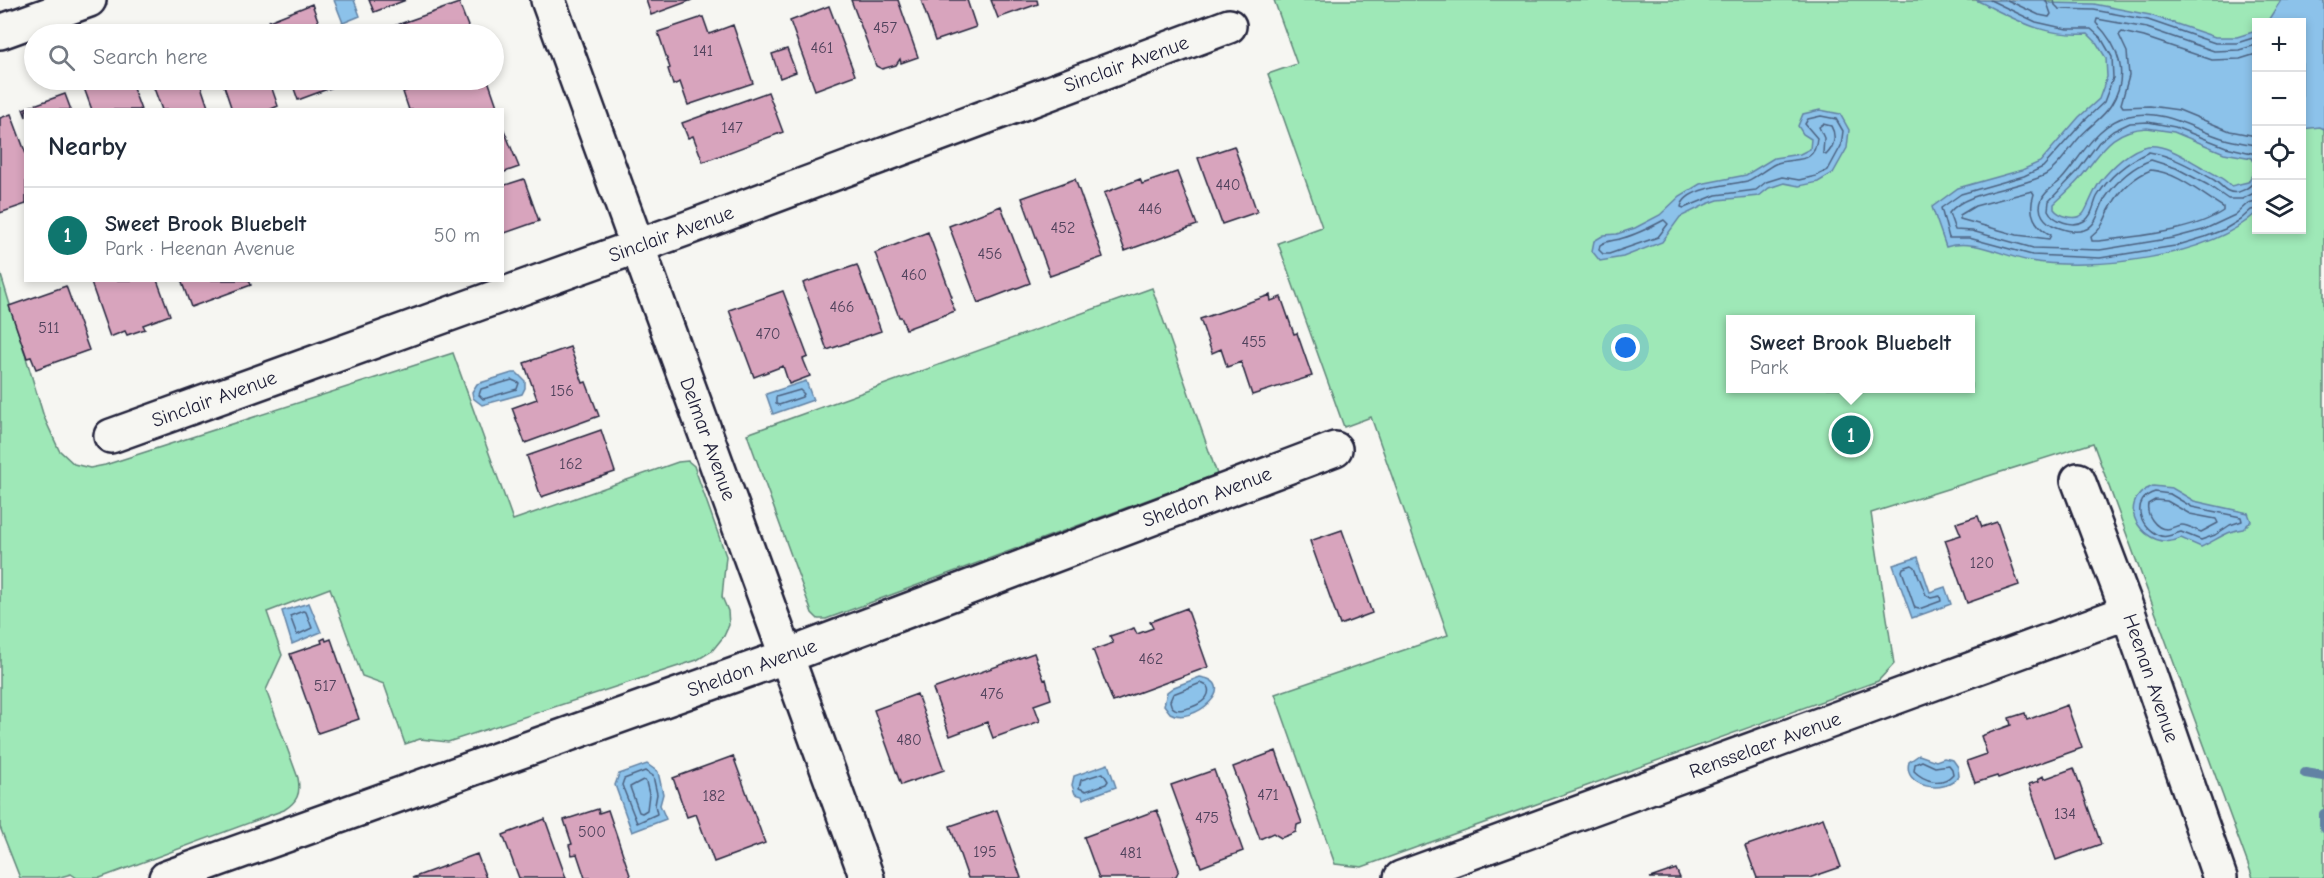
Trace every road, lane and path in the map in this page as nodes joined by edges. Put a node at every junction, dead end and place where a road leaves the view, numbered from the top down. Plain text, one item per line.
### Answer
1 (89, 0) edge
2 (548, 0) edge
3 (1229, 26) dead end
4 (0, 32) edge
5 (638, 246) junction
6 (111, 436) dead end
7 (1335, 449) dead end
8 (2078, 480) dead end
9 (2128, 612) junction
10 (787, 656) junction
11 (166, 878) edge
12 (867, 878) edge
13 (1401, 878) edge
14 (2220, 878) edge

1 - 4 street
2 - 5 street, Delmar Avenue
3 - 5 street, Sinclair Avenue
5 - 6 street, Sinclair Avenue
5 - 10 street, Delmar Avenue
7 - 10 street, Sheldon Avenue
8 - 9 street, Heenan Avenue
9 - 13 street, Rensselaer Avenue
9 - 14 street, Heenan Avenue
10 - 11 street, Sheldon Avenue
10 - 12 street, Delmar Avenue

